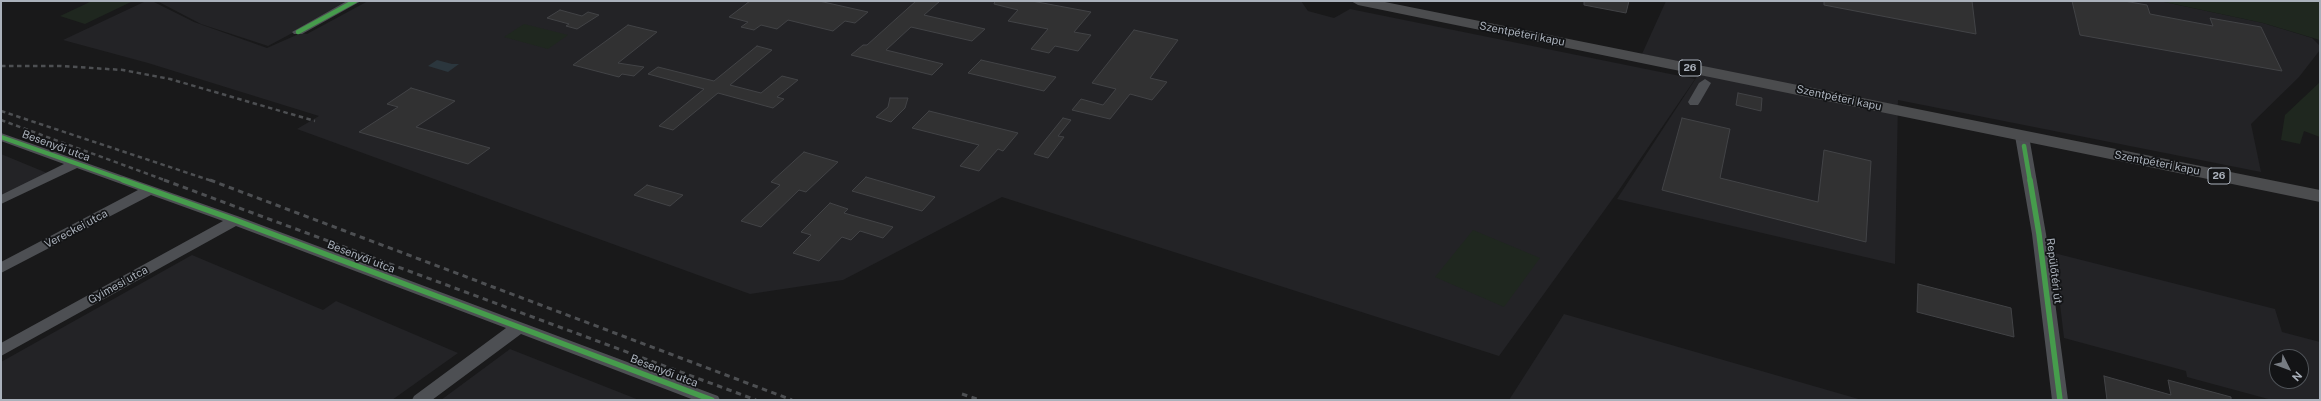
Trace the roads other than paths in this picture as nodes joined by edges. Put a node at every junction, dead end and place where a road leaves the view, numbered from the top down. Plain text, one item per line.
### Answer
1 (355, 1) edge
2 (1358, 1) edge
3 (298, 32) dead end
4 (1705, 83) dead end
5 (1694, 102) dead end
6 (2022, 136) junction
7 (1, 137) edge
8 (75, 164) junction
9 (121, 180) junction
10 (150, 190) junction
11 (2320, 196) edge
12 (1, 200) edge
13 (128, 202) junction
14 (235, 220) junction
15 (1, 268) edge
16 (518, 328) junction
17 (1, 350) edge
18 (420, 400) edge
19 (712, 400) edge
20 (2060, 400) edge

1 - 3 street
2 - 6 main road, Szentpéteri kapu / 26
4 - 5 street
6 - 11 main road, Szentpéteri kapu / 26
6 - 20 street, Repülőtéri út
7 - 8 street, Besenyői utca
8 - 9 street, Besenyői utca
8 - 12 street
9 - 10 street, Besenyői utca
9 - 13 street
10 - 13 street, Vereckei utca
10 - 14 street, Besenyői utca
13 - 15 street, Vereckei utca
14 - 16 street, Besenyői utca
14 - 17 street, Gyimesi utca
16 - 18 street
16 - 19 street, Besenyői utca

